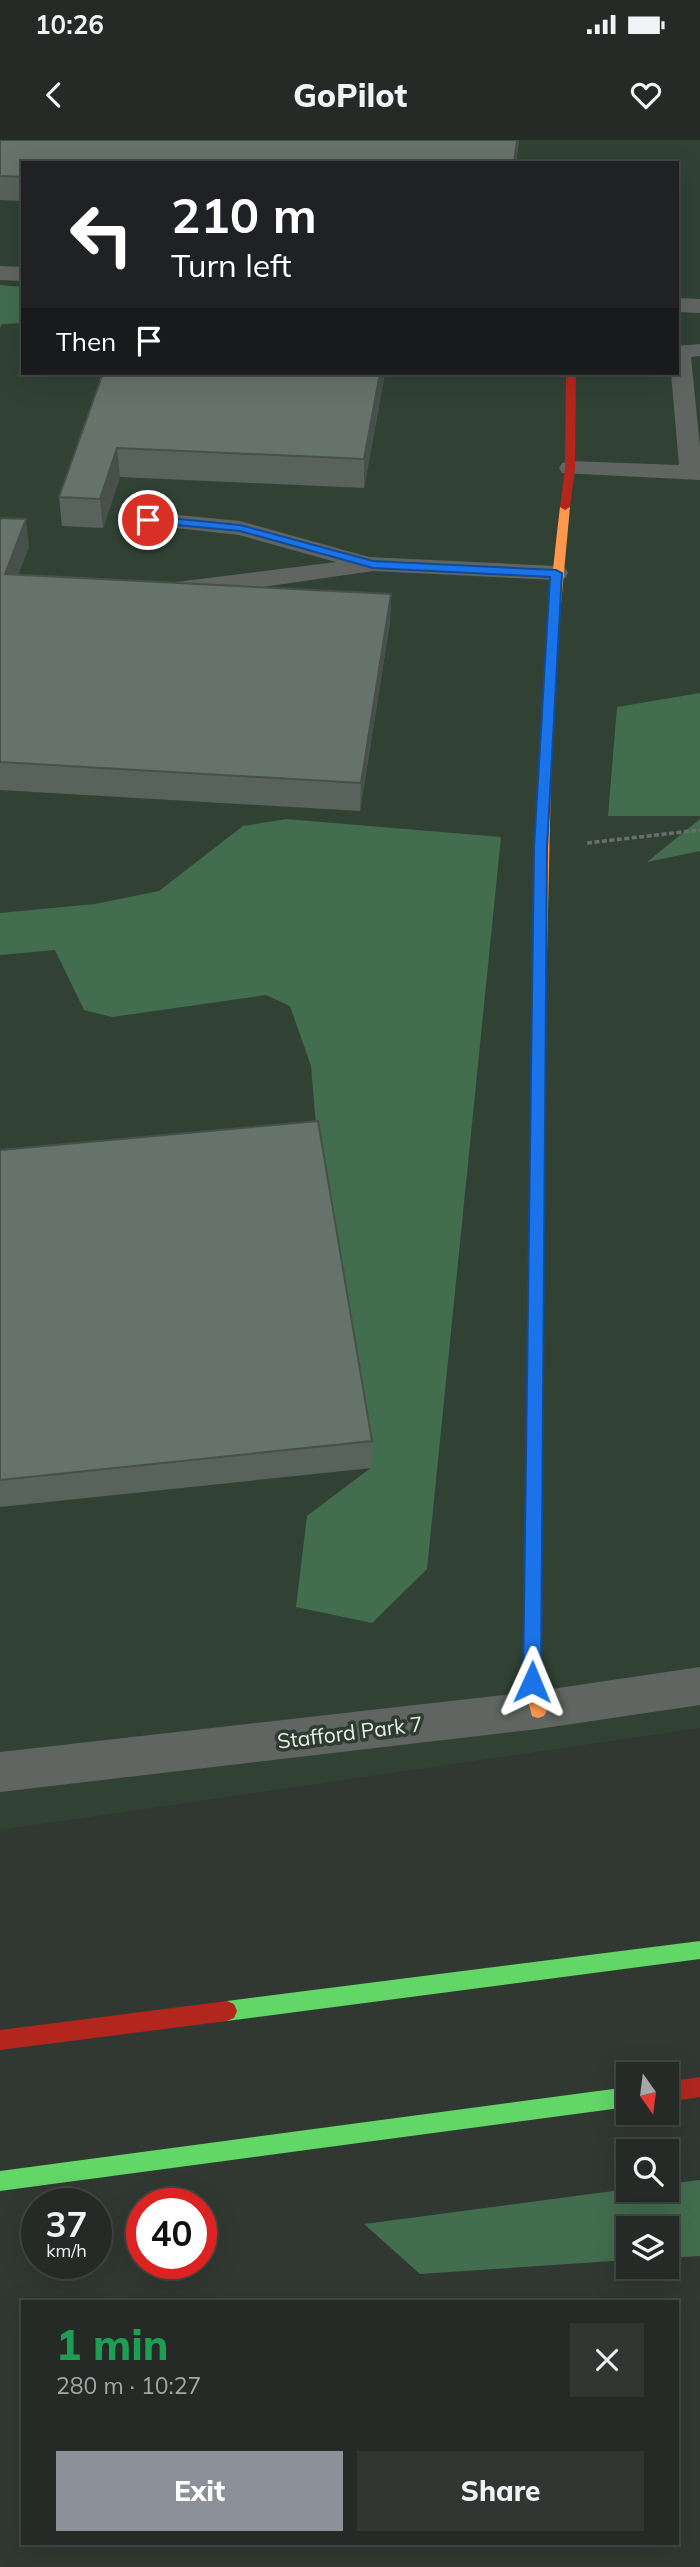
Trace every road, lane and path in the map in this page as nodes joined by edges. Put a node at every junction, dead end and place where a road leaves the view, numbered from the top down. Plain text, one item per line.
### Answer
1 (0, 273) edge
2 (21, 274) edge
3 (679, 306) edge
4 (700, 306) edge
5 (700, 350) edge
6 (571, 375) edge
7 (694, 423) edge
8 (570, 468) junction
9 (695, 473) edge
10 (148, 520) dead end
11 (373, 565) junction
12 (556, 573) junction
13 (145, 589) edge
14 (700, 830) edge
15 (541, 848) junction
16 (700, 1686) edge
17 (538, 1710) junction
18 (0, 1772) edge
19 (700, 1950) edge
20 (0, 2040) edge
21 (700, 2087) edge
22 (679, 2090) edge
23 (616, 2099) edge
24 (0, 2181) edge

1 - 2 street
3 - 4 street
5 - 7 lane
6 - 8 main road
7 - 9 lane
8 - 9 lane
8 - 12 main road
10 - 11 lane
11 - 12 lane
11 - 13 lane
12 - 15 main road
14 - 15 path
15 - 17 main road
16 - 17 street, Stafford Park 7
17 - 18 street, Stafford Park 7
19 - 20 main road
21 - 22 main road
23 - 24 main road

